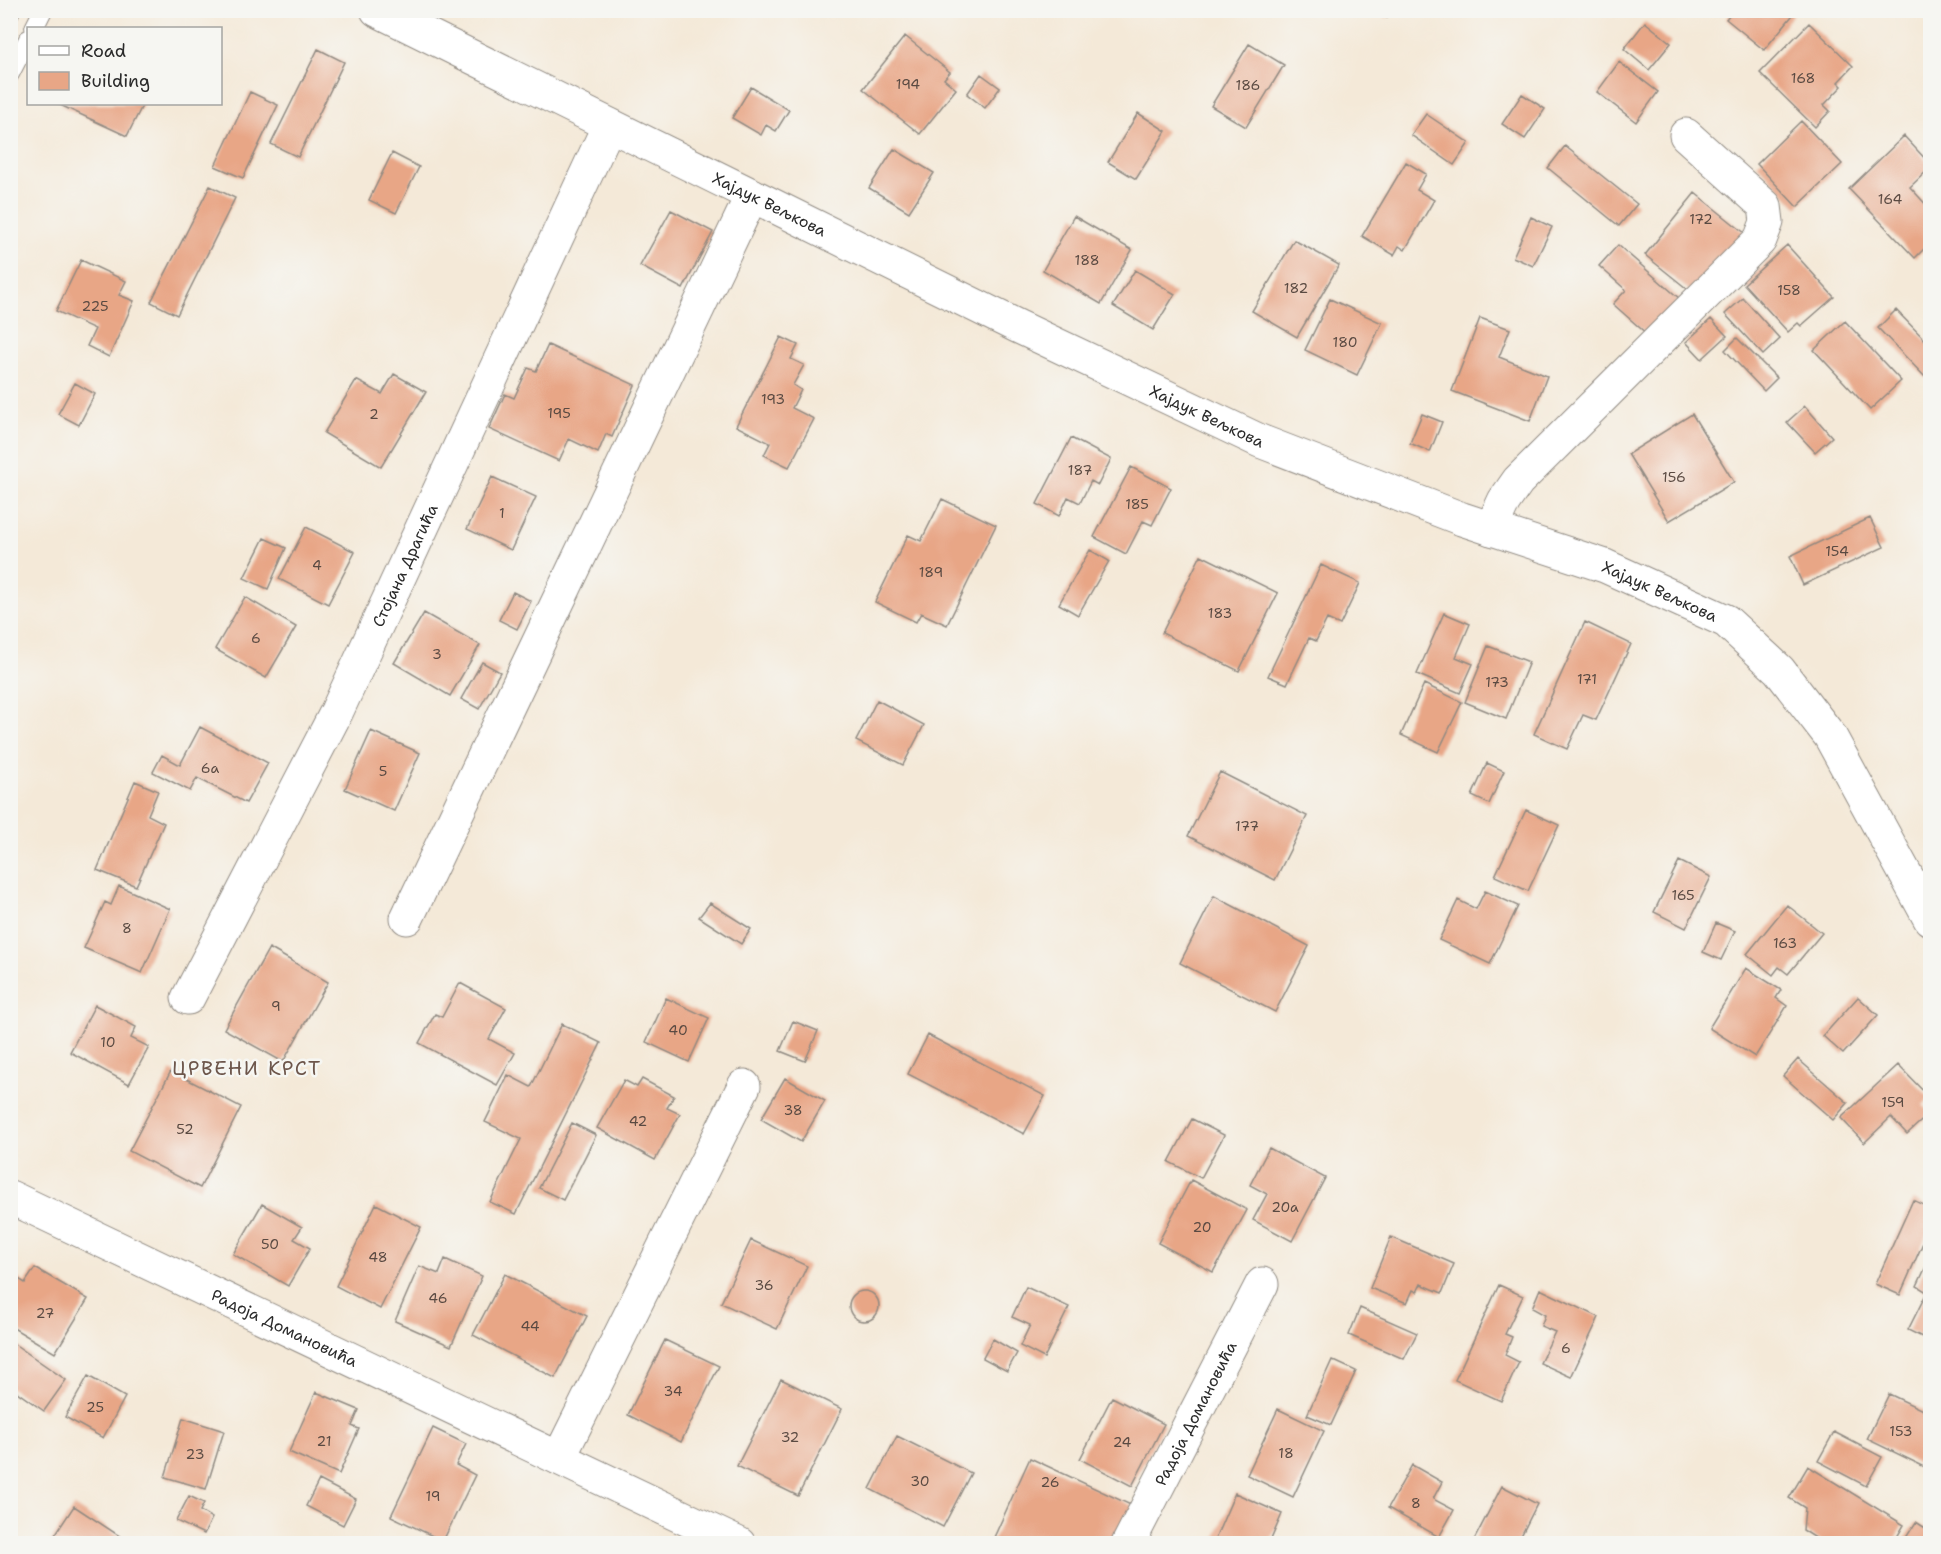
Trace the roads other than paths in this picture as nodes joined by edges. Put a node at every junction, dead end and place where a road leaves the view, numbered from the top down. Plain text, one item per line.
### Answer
1 (43, 10) edge
2 (377, 10) edge
3 (34, 27) edge
4 (27, 41) edge
5 (10, 74) edge
6 (609, 125) junction
7 (1686, 135) dead end
8 (752, 195) junction
9 (1491, 529) junction
10 (407, 918) dead end
11 (1930, 919) edge
12 (188, 998) dead end
13 (744, 1086) dead end
14 (10, 1197) edge
15 (1262, 1284) dead end
16 (559, 1458) junction
17 (739, 1544) edge
18 (1128, 1544) edge

1 - 3 lane
2 - 6 street, Хајдук Вељкова
4 - 5 lane
6 - 8 street, Хајдук Вељкова
6 - 12 street, Стојана Драгића
7 - 9 street
8 - 9 street, Хајдук Вељкова
8 - 10 street
9 - 11 street, Хајдук Вељкова
13 - 16 street
14 - 16 street, Радоја Домановића
15 - 18 street, Радоја Домановића
16 - 17 street, Радоја Домановића

